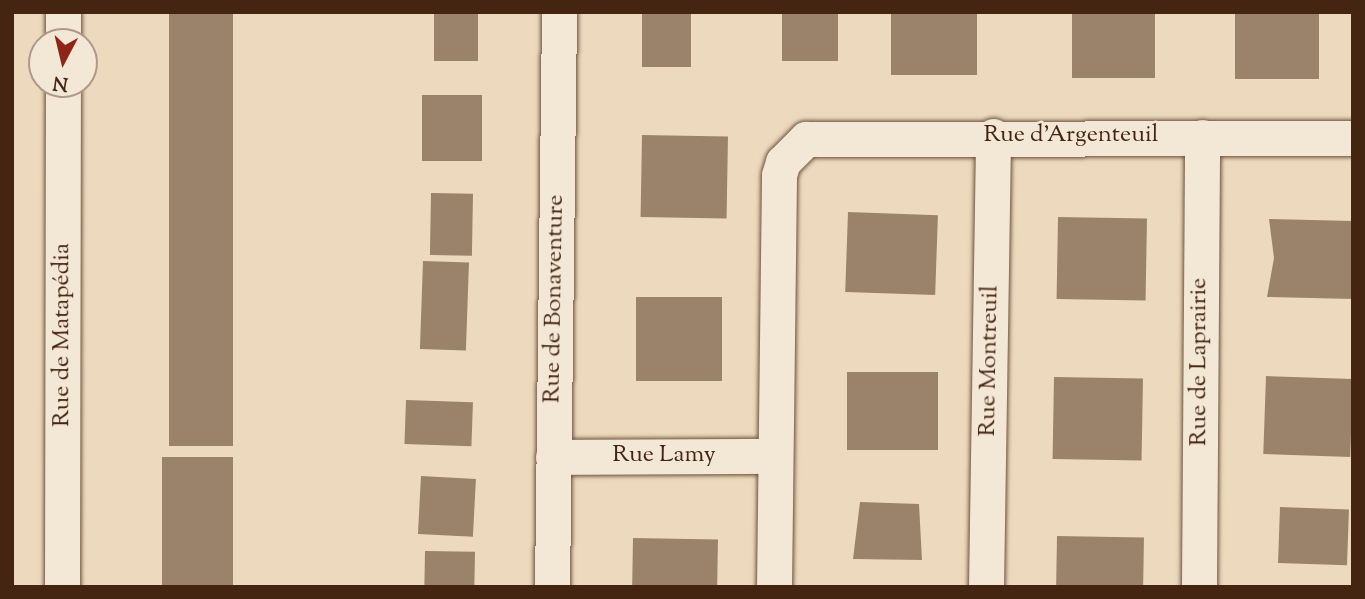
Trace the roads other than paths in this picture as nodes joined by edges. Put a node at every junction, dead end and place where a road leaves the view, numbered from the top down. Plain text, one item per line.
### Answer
1 (559, 12) edge
2 (63, 98) edge
3 (993, 136) junction
4 (1202, 137) junction
5 (1353, 138) edge
6 (775, 456) junction
7 (553, 457) junction
8 (62, 587) edge
9 (552, 587) edge
10 (774, 587) edge
11 (986, 587) edge
12 (1199, 587) edge

1 - 7 street, Rue de Bonaventure
2 - 8 street, Rue de Matapédia
3 - 4 street, Rue d'Argenteuil
3 - 6 street, Rue d'Argenteuil
3 - 11 street, Rue Montreuil
4 - 5 street, Rue d'Argenteuil
4 - 12 street, Rue de Laprairie
6 - 7 street, Rue Lamy
6 - 10 street
7 - 9 street, Rue de Bonaventure

